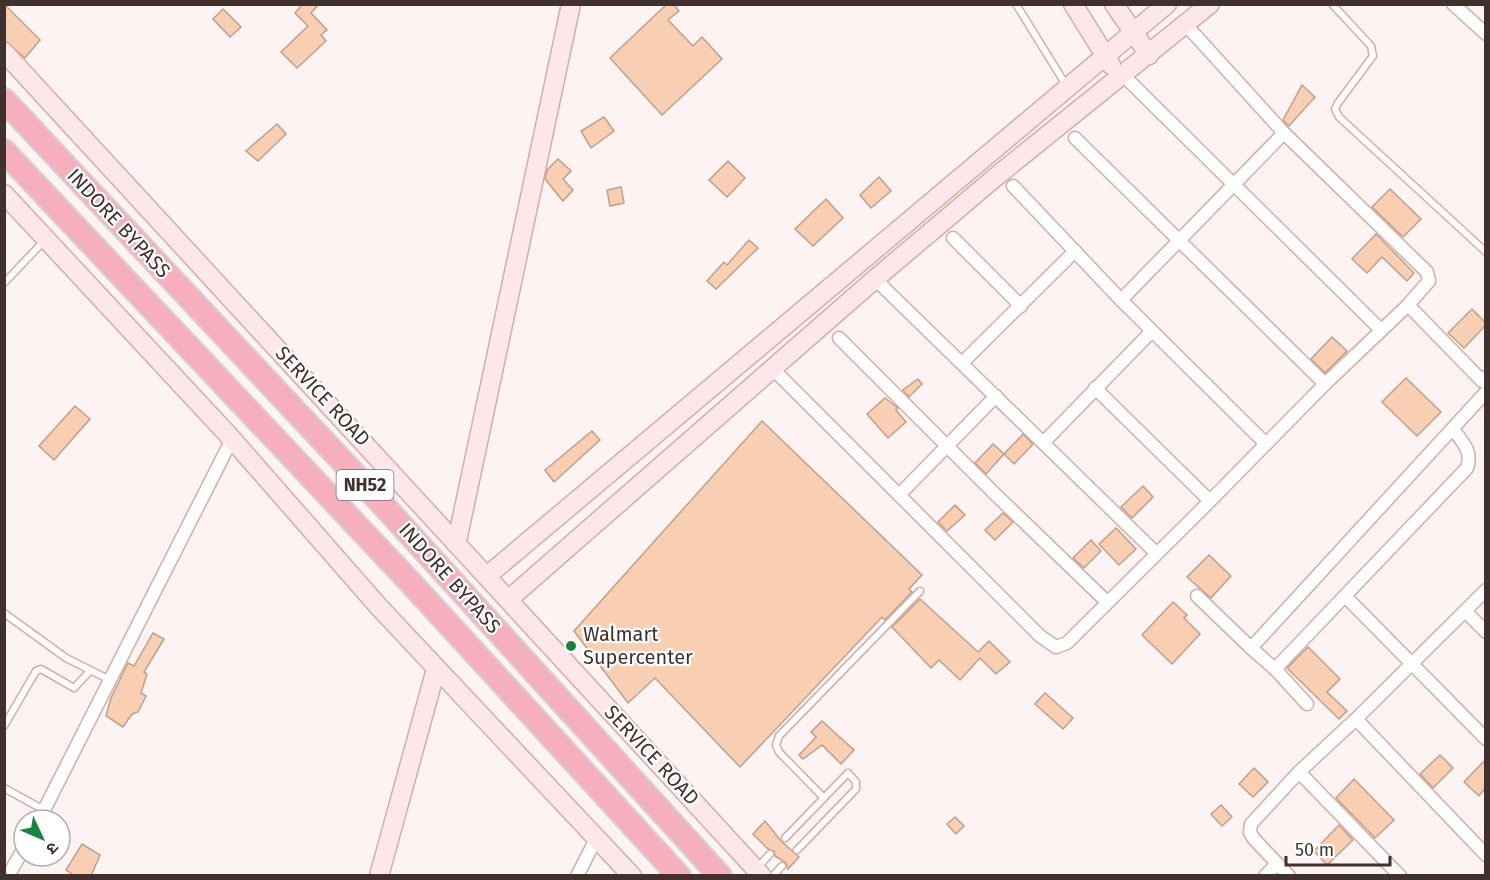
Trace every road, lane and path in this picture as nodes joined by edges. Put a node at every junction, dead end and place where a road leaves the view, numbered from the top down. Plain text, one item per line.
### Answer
1 (571, 4) edge
2 (1016, 4) edge
3 (1073, 4) edge
4 (1114, 4) edge
5 (1167, 4) edge
6 (1210, 4) edge
7 (1332, 4) edge
8 (1453, 4) edge
9 (1186, 24) junction
10 (1133, 33) junction
11 (1485, 34) edge
12 (4, 52) edge
13 (1149, 55) junction
14 (1106, 56) junction
15 (1123, 77) junction
16 (1068, 88) junction
17 (4, 100) edge
18 (1284, 133) junction
19 (1075, 138) dead end
20 (4, 151) edge
21 (1013, 186) dead end
22 (1234, 186) junction
23 (4, 194) edge
24 (47, 238) junction
25 (953, 238) dead end
26 (1179, 241) junction
27 (1075, 251) junction
28 (1485, 252) edge
29 (875, 279) junction
30 (4, 283) edge
31 (1121, 300) junction
32 (1408, 305) junction
33 (1021, 306) junction
34 (1152, 330) junction
35 (1381, 330) junction
36 (839, 338) dead end
37 (962, 363) junction
38 (772, 368) junction
39 (1325, 384) junction
40 (1485, 384) edge
41 (1095, 388) junction
42 (996, 396) junction
43 (1453, 429) junction
44 (232, 439) junction
45 (946, 444) junction
46 (1043, 444) junction
47 (1266, 444) junction
48 (899, 495) junction
49 (1210, 501) junction
50 (457, 541) junction
51 (1156, 554) junction
52 (487, 576) junction
53 (1485, 590) edge
54 (920, 591) dead end
55 (1197, 596) dead end
56 (1345, 596) junction
57 (509, 599) junction
58 (1107, 602) junction
59 (1465, 611) junction
60 (4, 613) edge
61 (1485, 632) edge
62 (1251, 648) junction
63 (1412, 665) junction
64 (436, 669) junction
65 (1275, 669) junction
66 (90, 671) junction
67 (110, 680) junction
68 (1307, 704) dead end
69 (1356, 719) junction
70 (4, 726) edge
71 (1485, 740) edge
72 (1299, 772) junction
73 (4, 788) edge
74 (823, 797) junction
75 (31, 808) edge
76 (45, 808) edge
77 (597, 837) junction
78 (785, 838) dead end
79 (797, 850) dead end
80 (770, 854) dead end
81 (1485, 855) edge
82 (1277, 864) junction
83 (782, 866) dead end
84 (764, 873) edge
85 (379, 876) edge
86 (577, 876) edge
87 (632, 876) edge
88 (679, 876) edge
89 (720, 876) edge
90 (1265, 876) edge
91 (1289, 876) edge
92 (1400, 876) edge

1 - 50 street
2 - 16 lane
3 - 14 street
4 - 10 street
5 - 10 street
6 - 9 street
7 - 28 lane
8 - 11 street
9 - 13 street
9 - 18 street
10 - 13 street
10 - 14 street
12 - 50 street, SERVICE ROAD
13 - 15 street
14 - 15 street
14 - 16 street
15 - 22 street
15 - 29 street
16 - 52 street
17 - 89 highway, INDORE BYPASS / NH52
18 - 22 street
18 - 32 street
19 - 26 street
20 - 88 highway, INDORE BYPASS / NH52
21 - 27 street
22 - 26 street
22 - 35 street
23 - 24 street
24 - 30 lane
24 - 44 street
25 - 33 street
26 - 31 street
26 - 39 street
27 - 31 street
27 - 33 street
29 - 37 street
29 - 38 street
31 - 34 street
32 - 35 street
32 - 40 street
33 - 37 street
34 - 41 street
34 - 47 street
35 - 39 street
36 - 45 street
37 - 42 street
38 - 48 street
38 - 57 street
39 - 47 street
40 - 43 street
41 - 46 street
41 - 49 street
42 - 45 street
42 - 46 street
43 - 56 street
43 - 62 street
44 - 64 street
44 - 67 street
45 - 48 street
45 - 58 street
46 - 51 street
47 - 49 street
48 - 58 street
49 - 51 street
50 - 52 street, SERVICE ROAD
51 - 58 street
52 - 57 street, SERVICE ROAD
53 - 59 street
54 - 74 lane
55 - 62 street
56 - 63 street
56 - 65 street
57 - 84 street, SERVICE ROAD
59 - 61 street
59 - 63 street
60 - 66 lane
62 - 65 street
63 - 69 street
63 - 71 street
64 - 77 street
64 - 85 street
65 - 68 street
66 - 67 lane
66 - 70 lane
67 - 76 street
69 - 72 street
69 - 81 street
72 - 82 street
72 - 92 street
73 - 75 lane
74 - 78 lane
74 - 79 lane
77 - 86 street
77 - 87 street
80 - 84 lane
82 - 90 street
82 - 91 street
83 - 84 lane

